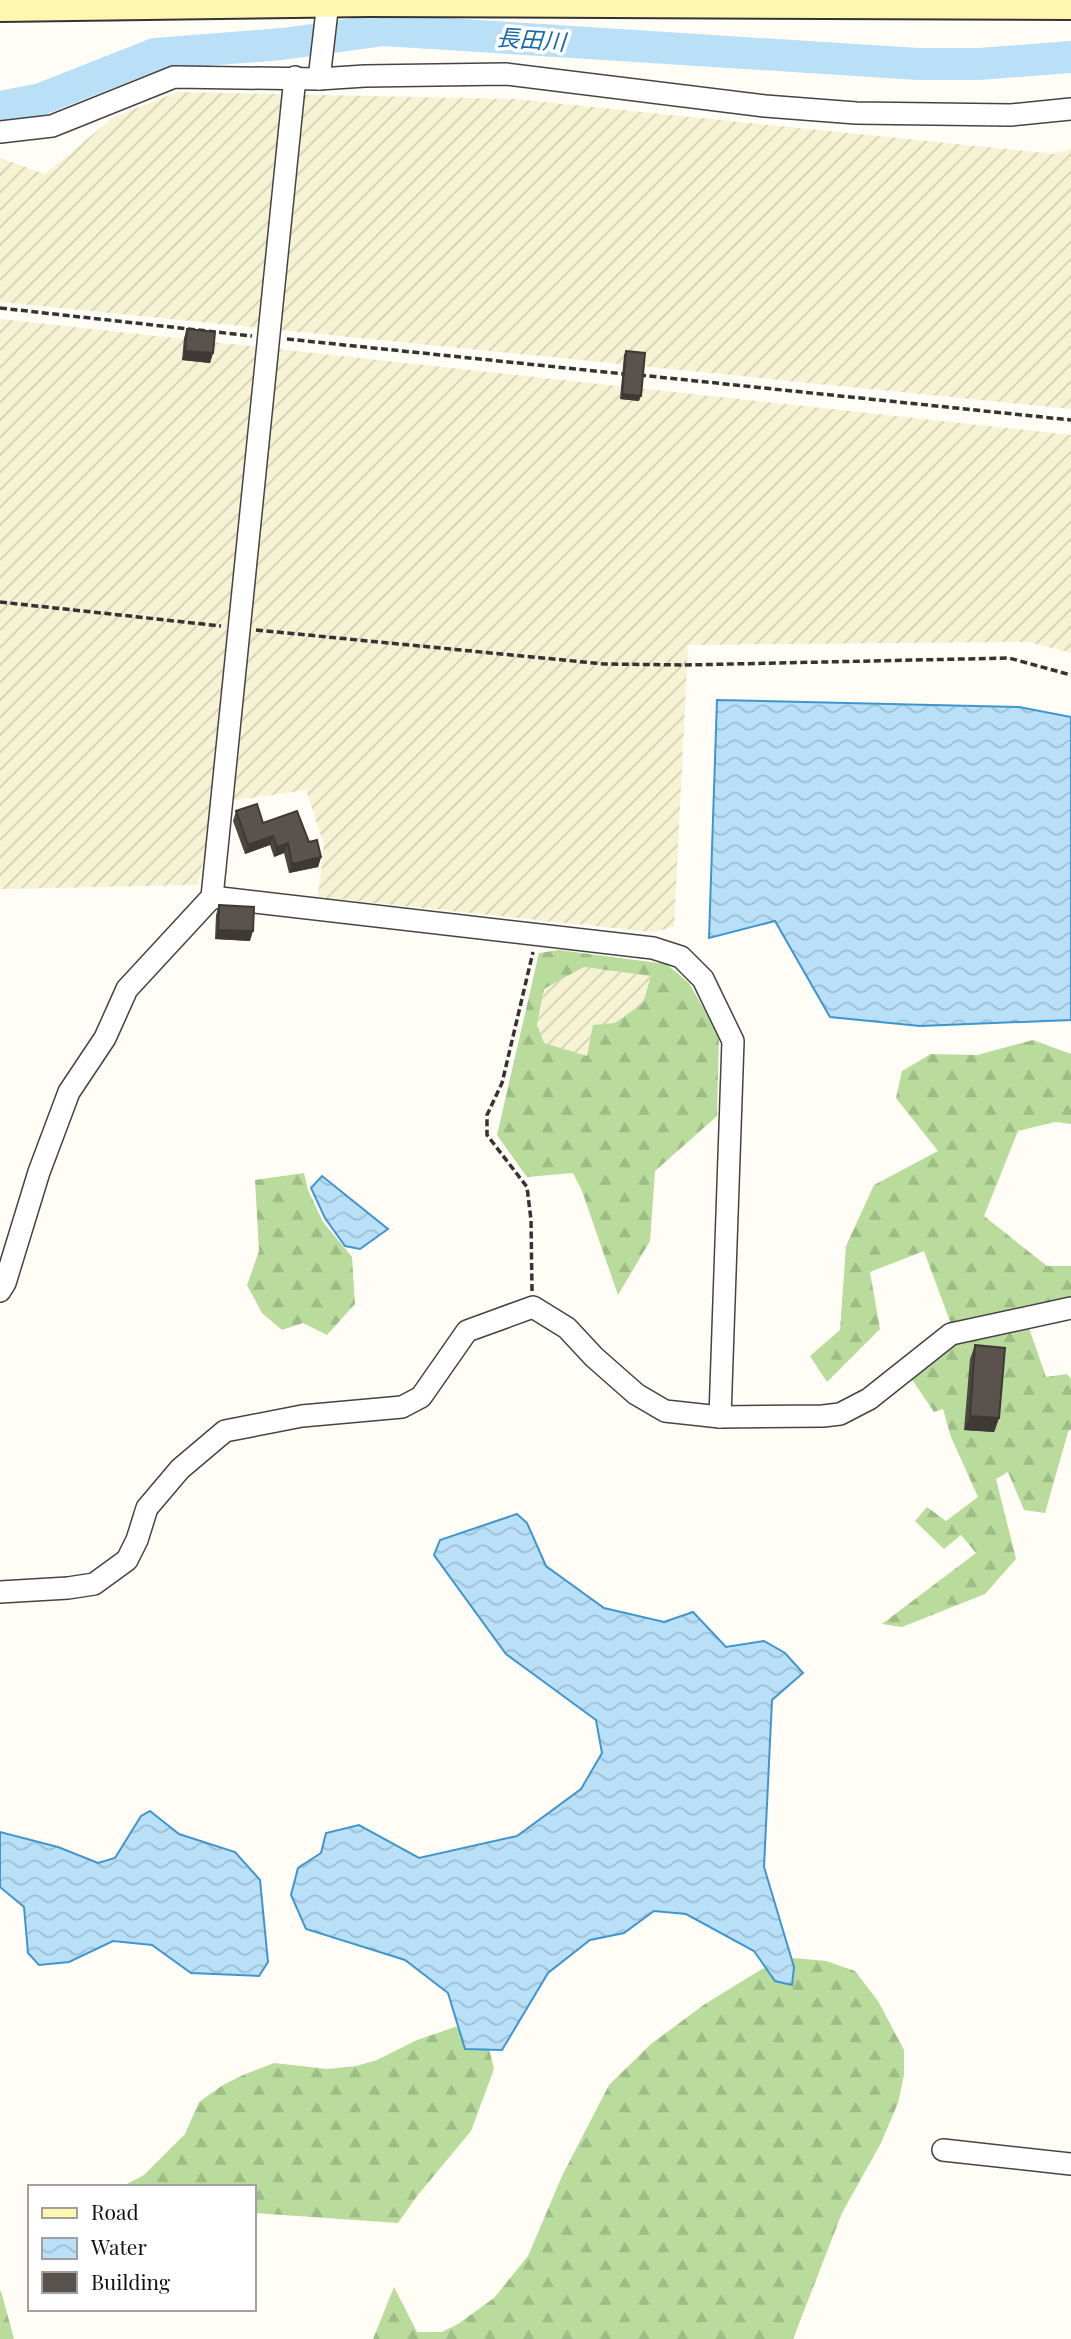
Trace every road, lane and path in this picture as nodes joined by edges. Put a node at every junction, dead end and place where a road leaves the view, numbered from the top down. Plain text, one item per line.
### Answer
1 (369, 1) edge
2 (328, 2) junction
3 (57, 3) edge
4 (1032, 3) edge
5 (1071, 5) edge
6 (0, 7) edge
7 (295, 77) junction
8 (319, 79) junction
9 (1071, 109) edge
10 (0, 132) edge
11 (0, 308) edge
12 (269, 337) junction
13 (1071, 420) edge
14 (0, 602) edge
15 (239, 628) junction
16 (1071, 675) edge
17 (212, 897) junction
18 (536, 936) junction
19 (0, 1291) edge
20 (533, 1307) junction
21 (1071, 1308) edge
22 (720, 1417) junction
23 (0, 1592) edge
24 (943, 2150) dead end
25 (1071, 2164) edge

1 - 2 main road
1 - 4 main road
2 - 3 main road
2 - 8 street
3 - 6 main road
4 - 5 main road
7 - 8 street
7 - 10 street
7 - 12 street
8 - 9 street
11 - 12 path
12 - 13 path
12 - 15 street
14 - 15 path
15 - 16 path
15 - 17 street
17 - 18 street
17 - 19 street
18 - 20 path
18 - 22 street
20 - 22 street
20 - 23 street
21 - 22 street
24 - 25 street

